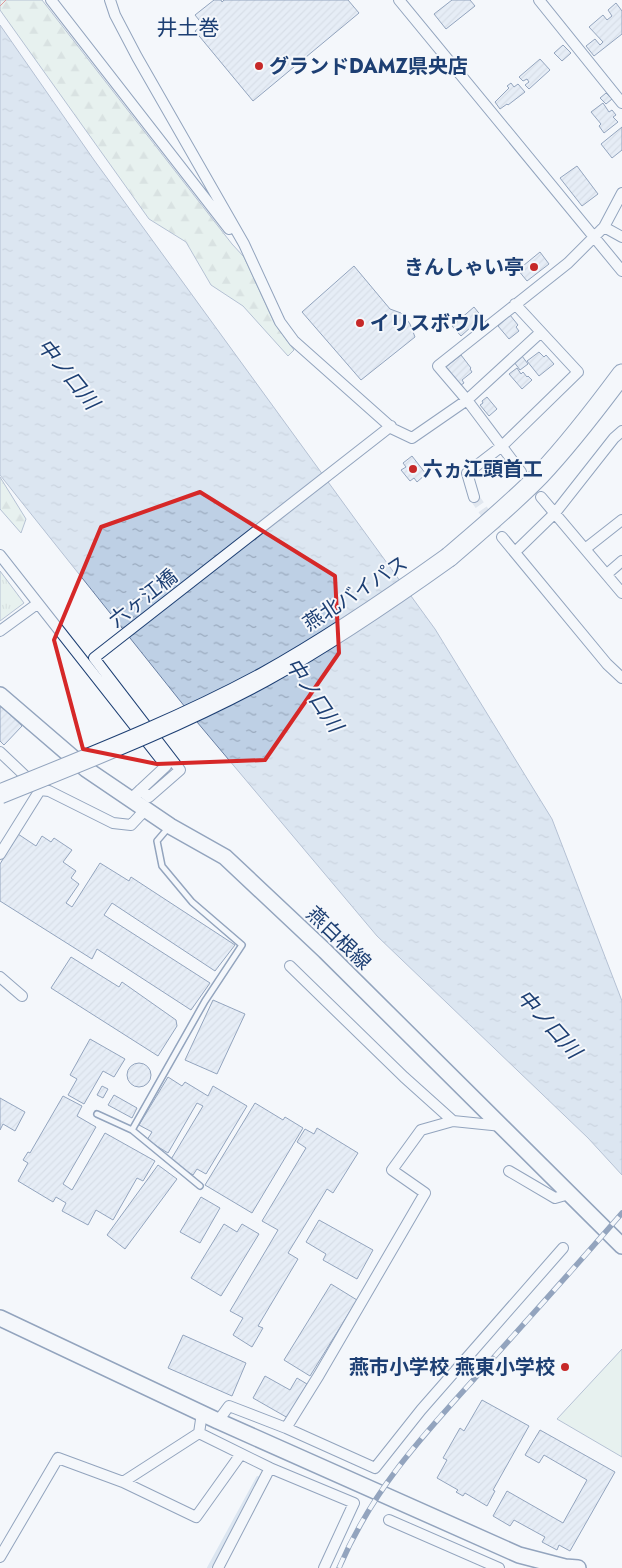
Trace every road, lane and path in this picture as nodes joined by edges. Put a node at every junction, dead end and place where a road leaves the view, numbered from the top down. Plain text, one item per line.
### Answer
1 (51, 0) edge
2 (110, 0) edge
3 (400, 0) edge
4 (538, 0) edge
5 (622, 103) edge
6 (622, 193) edge
7 (604, 227) junction
8 (595, 237) junction
9 (622, 237) edge
10 (249, 253) junction
11 (622, 271) edge
12 (515, 304) junction
13 (541, 332) junction
14 (622, 374) edge
15 (467, 400) junction
16 (391, 426) junction
17 (622, 431) edge
18 (502, 446) junction
19 (521, 472) dead end
20 (474, 497) tunnel mouth
21 (541, 497) dead end
22 (555, 513) junction
23 (622, 520) edge
24 (502, 537) tunnel mouth
25 (585, 549) junction
26 (515, 552) junction
27 (0, 554) edge
28 (622, 561) edge
29 (606, 574) junction
30 (622, 593) edge
31 (37, 604) junction
32 (0, 631) edge
33 (622, 678) edge
34 (0, 695) edge
35 (1, 754) edge
36 (40, 790) junction
37 (0, 794) edge
38 (135, 795) junction
39 (145, 810) junction
40 (170, 826) junction
41 (0, 854) edge
42 (290, 966) dead end
43 (0, 977) edge
44 (22, 996) dead end
45 (97, 1114) dead end
46 (453, 1120) junction
47 (502, 1126) junction
48 (132, 1130) junction
49 (509, 1171) dead end
50 (200, 1186) dead end
51 (569, 1194) junction
52 (622, 1246) edge
53 (563, 1248) dead end
54 (0, 1318) edge
55 (202, 1413) junction
56 (218, 1421) junction
57 (286, 1428) junction
58 (199, 1433) junction
59 (241, 1454) junction
60 (270, 1468) junction
61 (123, 1482) junction
62 (389, 1520) dead end
63 (0, 1557) edge
64 (218, 1568) edge
65 (324, 1568) edge
66 (498, 1568) edge
67 (569, 1568) edge

1 - 10 street
2 - 10 street
3 - 8 street
4 - 5 street
6 - 7 street
7 - 8 street
7 - 9 street
8 - 11 street
8 - 12 street
10 - 16 street
12 - 13 street
12 - 15 street
13 - 15 street
13 - 18 street
14 - 37 highway, 燕北バイパス, bridge
15 - 16 street
15 - 18 street
16 - 38 street, 六ヶ江橋
17 - 22 street
18 - 19 street
18 - 20 street
21 - 22 street
22 - 25 street
22 - 26 street
23 - 25 street
24 - 26 street
25 - 29 street
26 - 33 street
27 - 31 street
28 - 29 street
29 - 30 street
31 - 32 street
31 - 38 street
34 - 38 main road, 燕白根線
35 - 36 street
36 - 39 street
36 - 41 street
38 - 39 main road, 燕白根線
39 - 40 main road, 燕白根線
40 - 47 main road, 燕白根線
40 - 48 lane
42 - 46 street
43 - 44 street
45 - 48 lane
46 - 47 street
46 - 57 street
47 - 51 main road, 燕白根線
48 - 50 lane
49 - 51 street
51 - 52 main road, 燕白根線
53 - 57 street
54 - 55 main road
55 - 56 main road
55 - 58 street
56 - 57 street
56 - 67 main road
58 - 59 street
58 - 61 street
59 - 60 street
59 - 61 street
60 - 64 street
60 - 65 street
61 - 63 street
62 - 66 street

